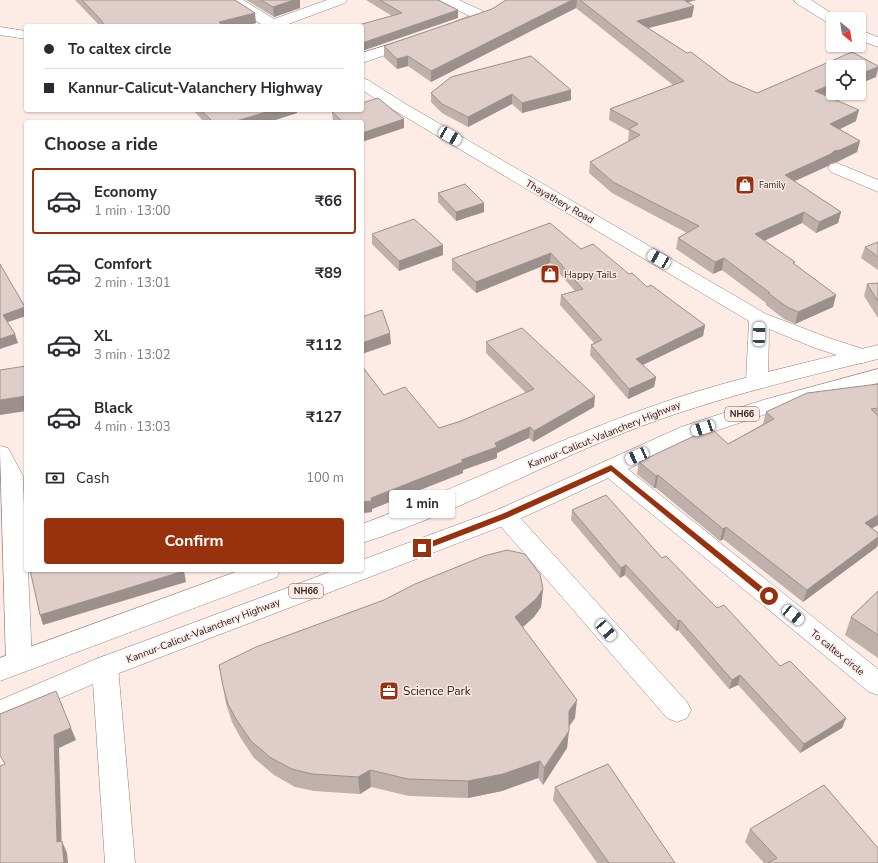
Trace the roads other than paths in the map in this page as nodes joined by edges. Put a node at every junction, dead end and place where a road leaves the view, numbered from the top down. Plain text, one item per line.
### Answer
1 (233, 0) edge
2 (340, 0) edge
3 (446, 0) edge
4 (801, 0) edge
5 (826, 16) edge
6 (271, 24) edge
7 (276, 24) edge
8 (448, 28) edge
9 (0, 31) edge
10 (24, 35) edge
11 (427, 36) edge
12 (866, 37) edge
13 (878, 43) edge
14 (364, 57) edge
15 (364, 84) edge
16 (837, 168) dead end
17 (878, 187) edge
18 (759, 318) junction
19 (870, 354) edge
20 (878, 376) edge
21 (757, 382) junction
22 (771, 405) junction
23 (0, 454) edge
24 (611, 468) junction
25 (505, 516) junction
26 (364, 533) edge
27 (364, 569) edge
28 (263, 572) edge
29 (357, 572) edge
30 (9, 666) edge
31 (105, 667) junction
32 (878, 684) edge
33 (677, 710) dead end
34 (0, 712) edge
35 (120, 863) edge

1 - 6 main road
2 - 7 main road
3 - 8 main road
4 - 5 main road
9 - 10 main road
11 - 14 main road
12 - 13 main road
15 - 18 main road, Thayathery Road
16 - 17 main road
18 - 19 main road, Thayathery Road
18 - 21 main road
19 - 21 main road, Kannur-Calicut-Valanchery Highway
20 - 22 main road, Kannur-Calicut-Valanchery Highway / NH66
21 - 22 main road
21 - 26 main road, Kannur-Calicut-Valanchery Highway
22 - 24 main road, Kannur-Calicut-Valanchery Highway / NH66
23 - 30 main road
24 - 25 main road, Kannur-Calicut-Valanchery Highway / NH66
24 - 32 main road, To caltex circle
25 - 27 main road, Kannur-Calicut-Valanchery Highway / NH66
25 - 33 main road
28 - 30 main road
29 - 31 main road, Kannur-Calicut-Valanchery Highway / NH66
31 - 34 main road, Kannur-Calicut-Valanchery Highway / NH66
31 - 35 main road

